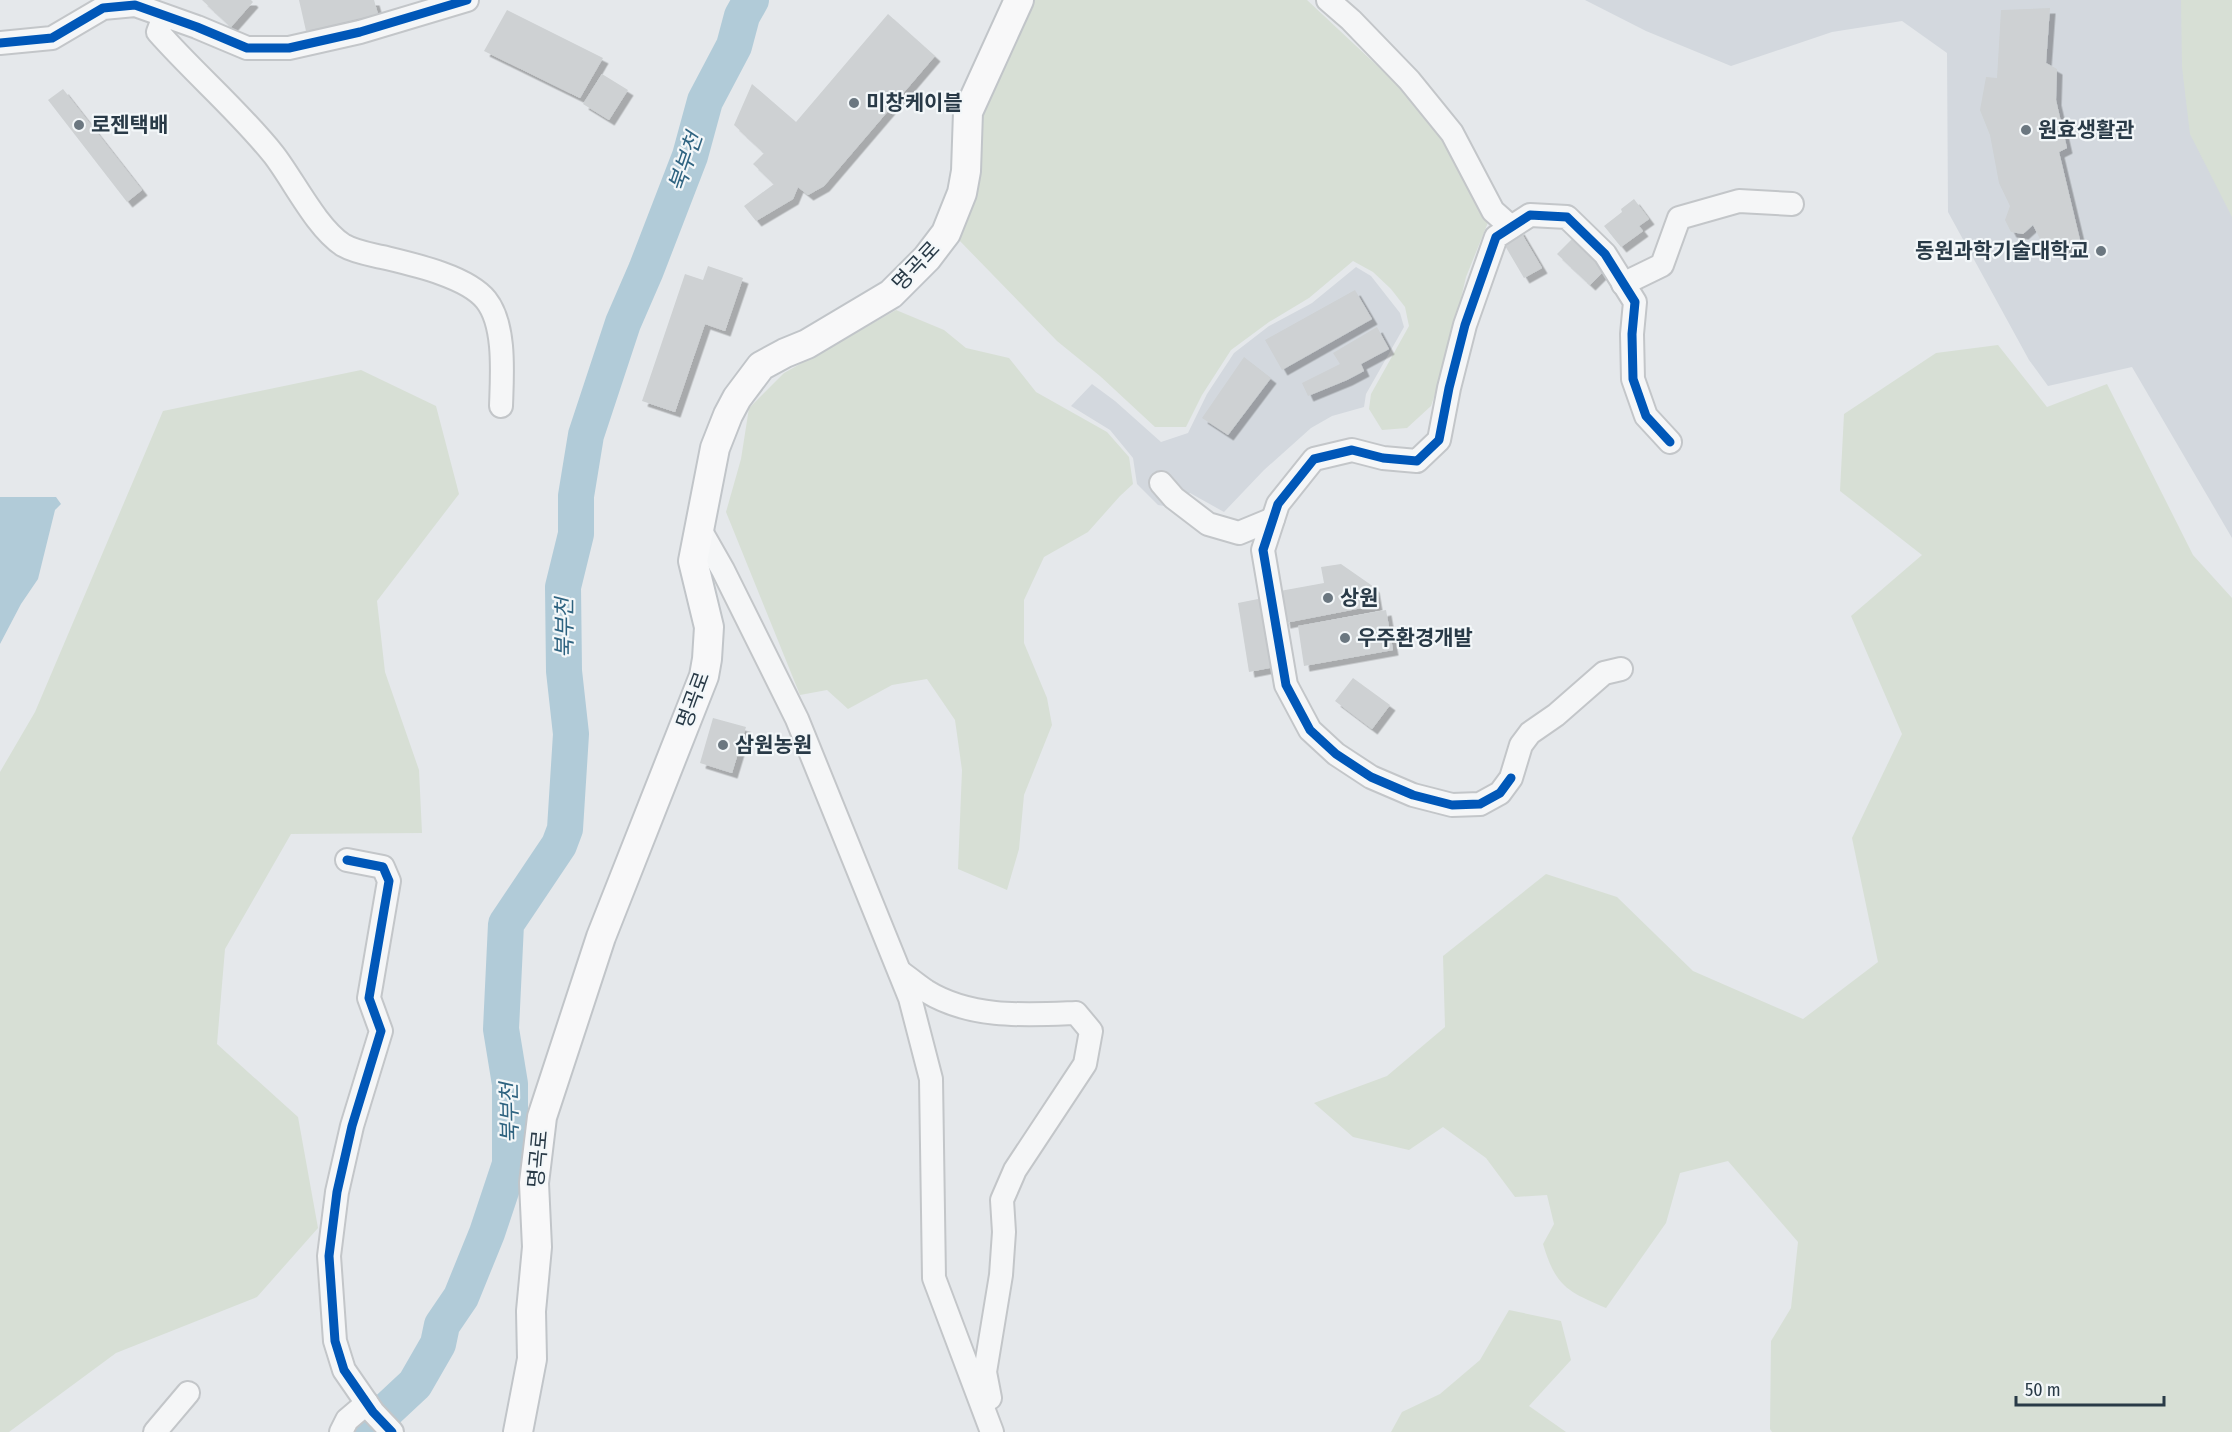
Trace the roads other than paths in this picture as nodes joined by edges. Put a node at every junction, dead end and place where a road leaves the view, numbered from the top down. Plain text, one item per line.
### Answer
1 (467, 0) edge
2 (1018, 0) edge
3 (1328, 0) edge
4 (164, 16) junction
5 (0, 44) edge
6 (1792, 204) dead end
7 (1511, 227) junction
8 (1623, 284) junction
9 (501, 406) dead end
10 (1670, 442) dead end
11 (1161, 483) dead end
12 (1273, 519) junction
13 (698, 526) junction
14 (1621, 669) dead end
15 (347, 860) dead end
16 (899, 971) junction
17 (188, 1393) dead end
18 (367, 1403) junction
19 (155, 1432) edge
20 (341, 1432) edge
21 (392, 1432) edge
22 (518, 1432) edge
23 (992, 1432) edge
24 (999, 1432) edge

1 - 4 street
2 - 13 main road, 명곡로
3 - 7 street
4 - 5 street
4 - 9 street
6 - 8 street
7 - 8 street
7 - 12 street
8 - 10 street
11 - 12 street
12 - 14 street
13 - 16 street
13 - 22 main road, 명곡로
15 - 18 street
16 - 23 street
16 - 24 street
17 - 19 street
18 - 20 street
18 - 21 street

